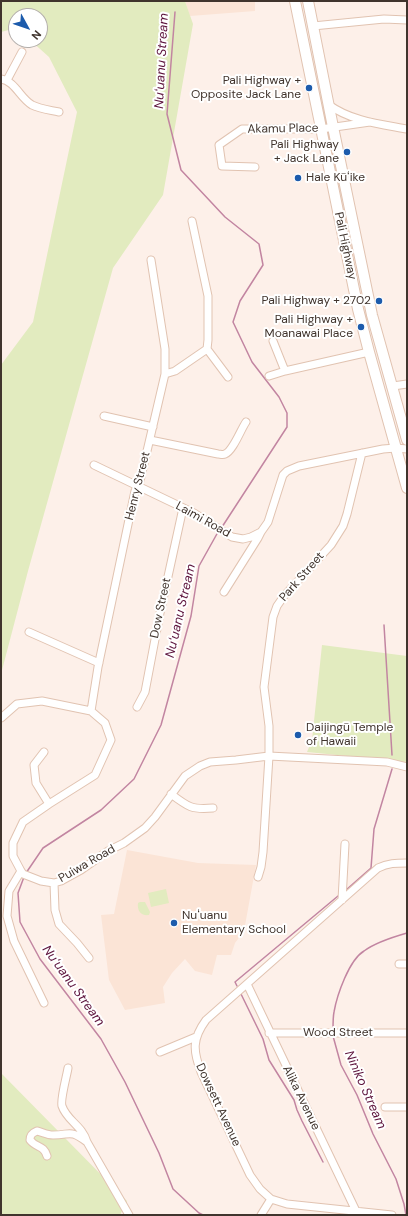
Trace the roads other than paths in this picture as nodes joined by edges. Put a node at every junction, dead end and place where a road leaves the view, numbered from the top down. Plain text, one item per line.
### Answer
1 (295, 1) edge
2 (308, 1) edge
3 (407, 20) edge
4 (313, 26) junction
5 (22, 52) dead end
6 (4, 79) edge
7 (329, 105) junction
8 (59, 112) dead end
9 (370, 122) junction
10 (333, 127) junction
11 (407, 128) edge
12 (321, 129) junction
13 (255, 167) dead end
14 (192, 221) dead end
15 (151, 260) dead end
16 (272, 342) dead end
17 (207, 349) junction
18 (369, 352) junction
19 (284, 371) junction
20 (165, 374) junction
21 (269, 376) dead end
22 (228, 377) dead end
23 (407, 384) edge
24 (393, 386) junction
25 (104, 416) dead end
26 (246, 422) dead end
27 (152, 427) junction
28 (150, 440) junction
29 (407, 440) edge
30 (396, 448) junction
31 (407, 449) edge
32 (362, 453) junction
33 (94, 465) dead end
34 (138, 486) junction
35 (407, 488) edge
36 (183, 508) junction
37 (261, 532) junction
38 (224, 592) dead end
39 (29, 632) dead end
40 (99, 664) junction
41 (137, 707) dead end
42 (91, 711) junction
43 (1, 718) edge
44 (44, 752) dead end
45 (268, 756) junction
46 (407, 767) edge
47 (171, 794) junction
48 (49, 804) junction
49 (213, 808) dead end
50 (345, 844) dead end
51 (407, 864) edge
52 (25, 874) junction
53 (258, 877) dead end
54 (54, 883) junction
55 (342, 900) junction
56 (89, 958) dead end
57 (399, 964) dead end
58 (407, 964) edge
59 (247, 984) junction
60 (44, 1003) dead end
61 (269, 1033) junction
62 (407, 1033) edge
63 (196, 1037) junction
64 (160, 1052) dead end
65 (68, 1068) dead end
66 (385, 1107) dead end
67 (407, 1107) edge
68 (87, 1142) junction
69 (47, 1156) dead end
70 (271, 1199) junction
71 (356, 1213) edge
72 (129, 1215) edge
73 (261, 1215) edge
74 (392, 1215) edge

1 - 12 highway, Pali Highway
2 - 4 highway, Pali Highway
3 - 4 street
4 - 7 highway, Pali Highway
5 - 6 street
6 - 8 street
7 - 9 street
7 - 10 highway, Pali Highway
9 - 10 street, Akamu Place
9 - 11 street
10 - 12 street, Akamu Place
10 - 24 highway, Pali Highway
12 - 13 street, Akamu Place
12 - 18 highway, Pali Highway
14 - 17 street
15 - 20 street, Henry Street
16 - 19 street
17 - 20 street
17 - 22 street
18 - 19 street
18 - 30 highway, Pali Highway
19 - 21 street
20 - 27 street, Henry Street
23 - 24 street
24 - 29 highway, Pali Highway
25 - 27 street
26 - 28 street
27 - 28 street, Henry Street
28 - 34 street, Henry Street
30 - 31 street
30 - 32 street
30 - 35 highway, Pali Highway
32 - 37 street
32 - 45 street, Park Street
33 - 34 street, Laimi Road
34 - 36 street, Laimi Road
34 - 40 street, Henry Street
36 - 37 street, Laimi Road
36 - 41 street, Dow Street
37 - 38 street
39 - 40 street
40 - 42 street, Henry Street
42 - 43 street
42 - 48 street
44 - 48 street
45 - 46 street, Puiwa Road
45 - 47 street, Puiwa Road
45 - 53 street, Park Street
47 - 49 street
47 - 54 street, Puiwa Road
48 - 52 street
50 - 55 street
51 - 55 street
52 - 54 street, Puiwa Road
52 - 60 street
54 - 56 street
55 - 59 street
57 - 58 street
59 - 61 street, Alika Avenue
59 - 63 street
61 - 62 street, Wood Street
61 - 71 street, Alika Avenue
63 - 64 street
63 - 70 street, Dowsett Avenue
65 - 68 street
66 - 67 street
68 - 69 street
68 - 72 street
70 - 71 street, Dowsett Avenue
70 - 73 street
71 - 74 street, Dowsett Avenue

